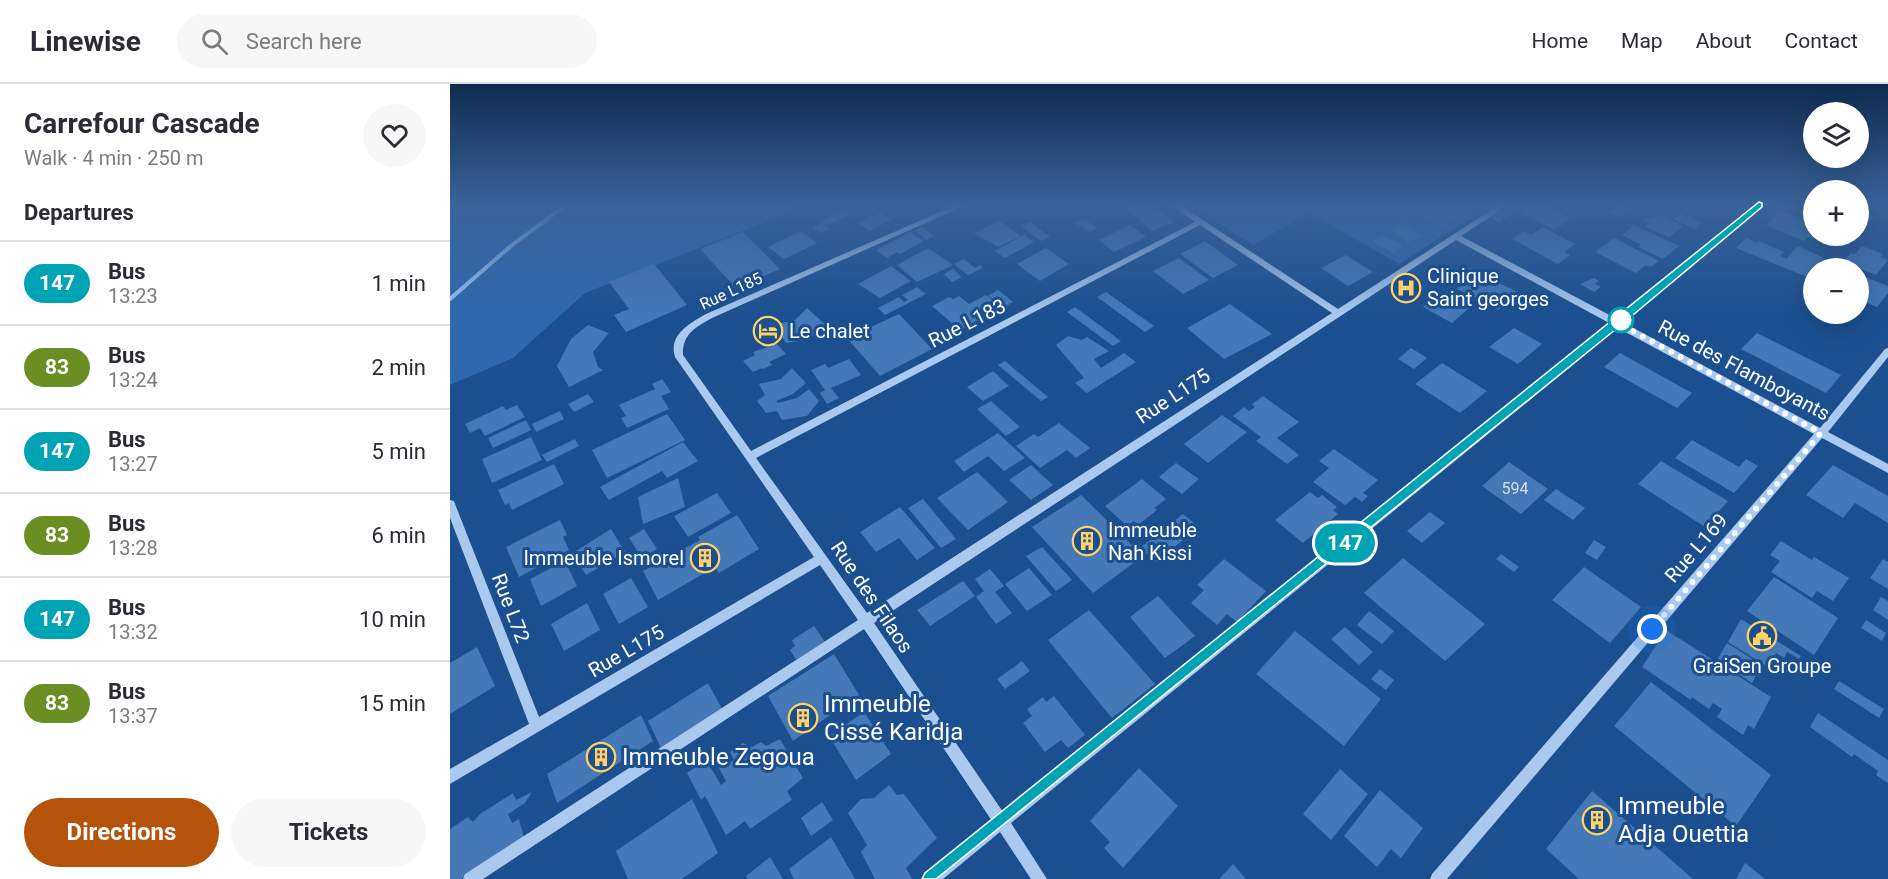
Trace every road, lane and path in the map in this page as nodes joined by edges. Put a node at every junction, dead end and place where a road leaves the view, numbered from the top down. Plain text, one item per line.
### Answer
1 (877, 242) edge
2 (1162, 242) edge
3 (1231, 242) edge
4 (1445, 242) edge
5 (1466, 242) edge
6 (1715, 242) edge
7 (1336, 312) junction
8 (1618, 323) junction
9 (680, 336) joint
10 (1888, 351) edge
11 (1821, 433) junction
12 (750, 456) junction
13 (1888, 469) edge
14 (450, 504) edge
15 (822, 558) junction
16 (865, 620) junction
17 (536, 726) junction
18 (450, 777) edge
19 (1000, 822) junction
20 (470, 879) edge
21 (931, 879) edge
22 (1040, 879) edge
23 (1437, 879) edge

1 - 9 street, Rue L185
2 - 12 street, Rue L183
3 - 7 street
4 - 7 street, Rue L175
5 - 8 street, Rue des Flamboyants
6 - 8 street
7 - 16 street, Rue L175
8 - 11 street, Rue des Flamboyants
8 - 19 street
9 - 12 street, Rue des Filaos
10 - 11 street, Rue L169
11 - 13 street, Rue des Flamboyants
11 - 23 street, Rue L169
12 - 15 street, Rue des Filaos
14 - 17 street, Rue L72
15 - 16 street, Rue des Filaos
15 - 17 street, Rue L175
16 - 19 street, Rue des Filaos
16 - 20 street, Rue L175
17 - 18 street, Rue L175
19 - 21 street
19 - 22 street, Rue des Filaos

